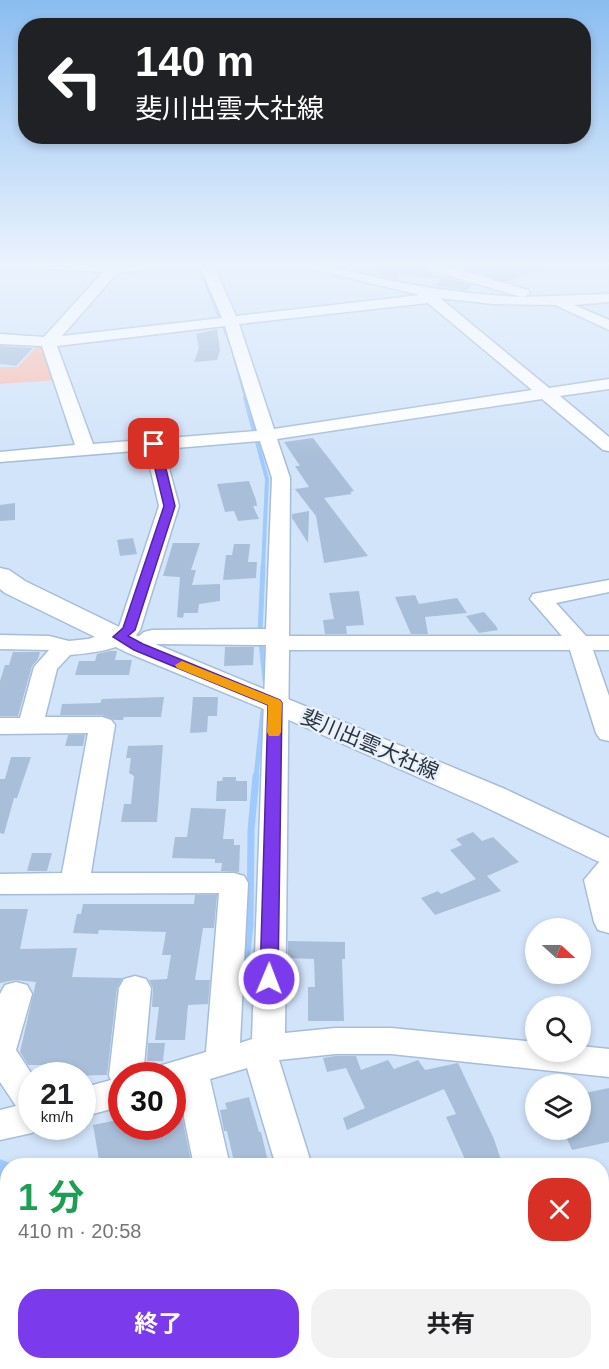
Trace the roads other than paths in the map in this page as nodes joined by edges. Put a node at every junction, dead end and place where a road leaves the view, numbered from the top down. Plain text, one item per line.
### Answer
1 (60, 328) edge
2 (177, 328) edge
3 (233, 328) edge
4 (470, 328) edge
5 (0, 339) edge
6 (48, 342) junction
7 (609, 384) edge
8 (547, 393) junction
9 (267, 435) junction
10 (154, 444) junction
11 (609, 446) edge
12 (86, 450) junction
13 (0, 457) edge
14 (0, 576) edge
15 (609, 586) edge
16 (276, 639) junction
17 (0, 642) edge
18 (129, 642) junction
19 (579, 642) junction
20 (609, 642) edge
21 (65, 646) junction
22 (275, 703) junction
23 (30, 725) junction
24 (0, 726) edge
25 (609, 733) edge
26 (609, 852) edge
27 (609, 869) edge
28 (75, 883) junction
29 (0, 884) edge
30 (609, 922) edge
31 (135, 988) dead end
32 (16, 994) dead end
33 (0, 1049) edge
34 (263, 1049) junction
35 (0, 1054) edge
36 (127, 1062) edge
37 (609, 1063) edge
38 (195, 1068) edge
39 (18, 1081) edge
40 (211, 1158) edge
41 (292, 1158) edge

1 - 6 street
2 - 6 street
3 - 9 street
4 - 8 street
5 - 6 street
6 - 12 street
7 - 8 street
8 - 9 street
8 - 11 street
9 - 10 street
9 - 16 street
10 - 12 street
10 - 18 street
12 - 13 street
14 - 18 main road, 斐川出雲大社線
15 - 19 street
16 - 18 street
16 - 19 street
16 - 22 street
17 - 21 street
18 - 21 street
18 - 22 main road, 斐川出雲大社線
19 - 20 street
19 - 25 street
21 - 23 street
22 - 26 main road, 斐川出雲大社線
22 - 34 street
23 - 24 street
23 - 28 street
27 - 30 street
28 - 29 street
28 - 38 street
31 - 36 street
32 - 33 street
34 - 37 street
34 - 38 street
34 - 41 street
35 - 39 street
38 - 40 street

